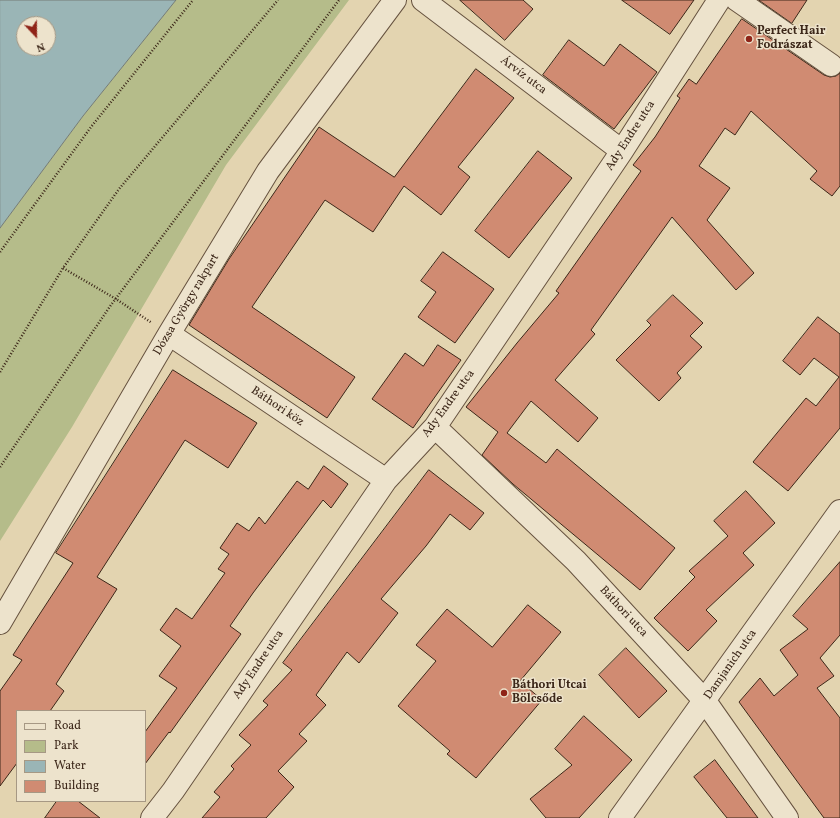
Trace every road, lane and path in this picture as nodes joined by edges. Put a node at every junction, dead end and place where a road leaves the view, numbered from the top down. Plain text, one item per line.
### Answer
1 (193, 0) edge
2 (278, 0) edge
3 (339, 0) edge
4 (395, 0) edge
5 (423, 0) edge
6 (719, 0) edge
7 (737, 0) edge
8 (831, 65) dead end
9 (622, 151) junction
10 (0, 252) edge
11 (63, 268) junction
12 (116, 299) junction
13 (169, 334) junction
14 (0, 372) edge
15 (435, 427) junction
16 (0, 467) edge
17 (386, 480) junction
18 (840, 511) edge
19 (0, 623) edge
20 (705, 701) junction
21 (152, 818) edge
22 (620, 818) edge
23 (787, 818) edge

1 - 10 path
2 - 11 path
3 - 12 path
4 - 13 street, Dózsa György rakpart
5 - 9 street, Árvíz utca
6 - 9 street, Ady Endre utca
7 - 8 street
9 - 15 street, Ady Endre utca
11 - 12 path
11 - 14 path
12 - 13 path
12 - 16 path
13 - 17 street, Báthori köz
13 - 19 street, Dózsa György rakpart
15 - 17 street, Ady Endre utca
15 - 20 street, Báthori utca
17 - 21 street, Ady Endre utca
18 - 20 street, Damjanich utca
20 - 22 street, Damjanich utca
20 - 23 street, Báthori utca

